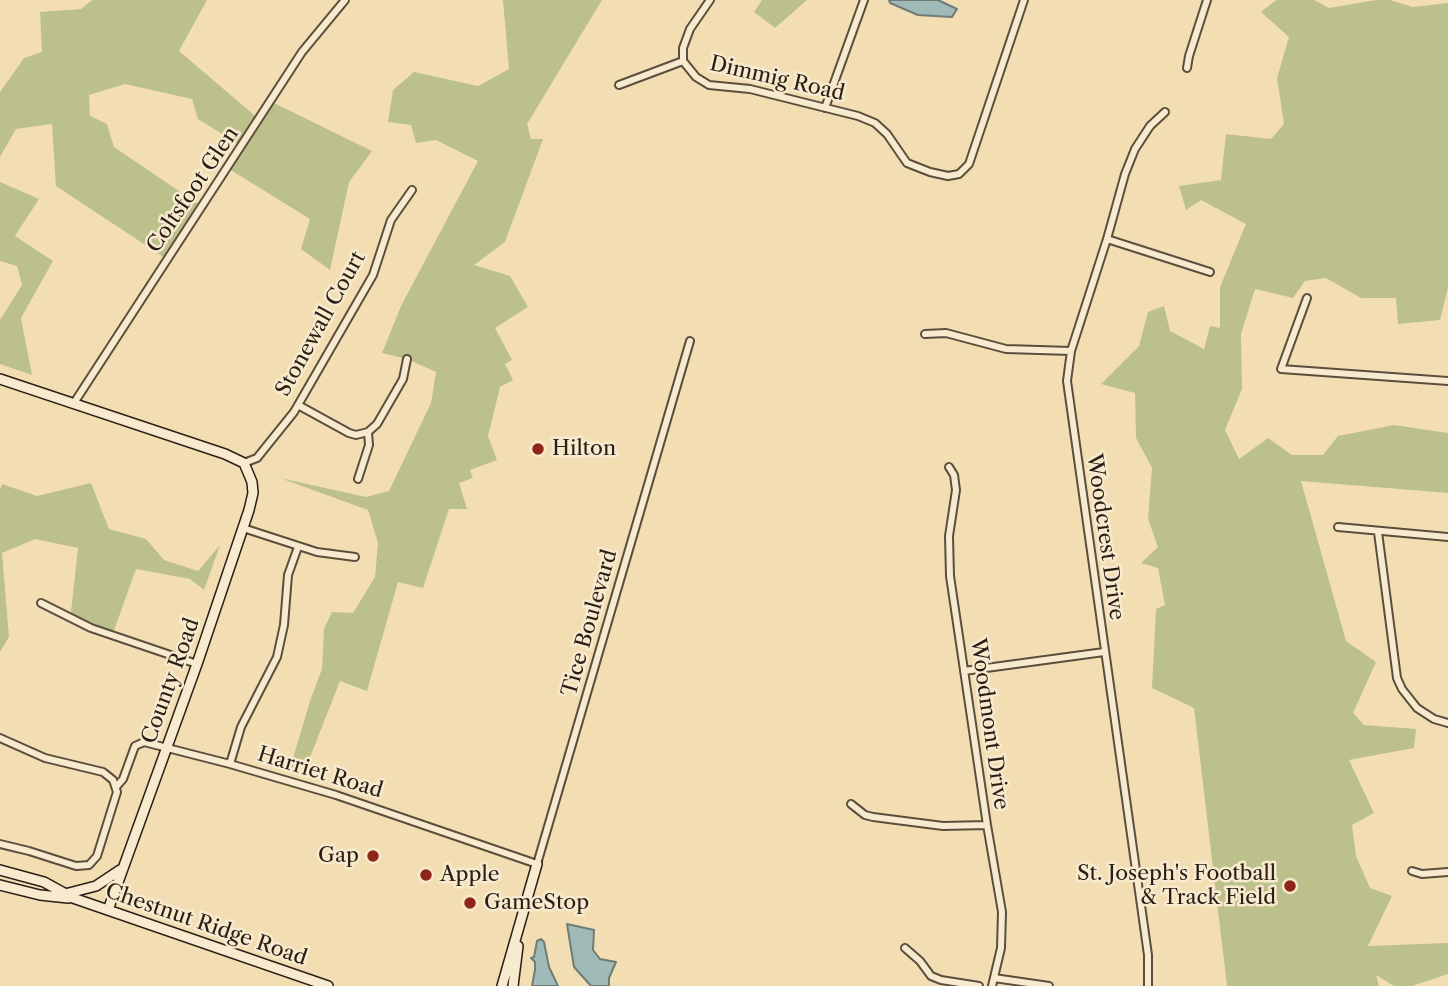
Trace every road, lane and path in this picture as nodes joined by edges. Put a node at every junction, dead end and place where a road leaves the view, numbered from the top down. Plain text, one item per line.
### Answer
1 (345, 0) edge
2 (710, 0) edge
3 (864, 0) edge
4 (1024, 0) edge
5 (1208, 0) edge
6 (683, 61) junction
7 (1187, 68) dead end
8 (619, 85) dead end
9 (825, 108) junction
10 (1165, 112) dead end
11 (412, 190) dead end
12 (1107, 239) junction
13 (1210, 272) dead end
14 (1307, 298) dead end
15 (925, 334) dead end
16 (690, 341) dead end
17 (1071, 351) junction
18 (407, 359) dead end
19 (0, 379) edge
20 (1448, 381) edge
21 (74, 403) junction
22 (298, 405) junction
23 (368, 432) junction
24 (244, 463) junction
25 (950, 467) dead end
26 (358, 479) dead end
27 (1338, 527) dead end
28 (243, 528) junction
29 (1378, 532) junction
30 (1448, 537) edge
31 (298, 547) junction
32 (355, 557) dead end
33 (41, 603) dead end
34 (1104, 652) junction
35 (197, 664) junction
36 (964, 671) junction
37 (1448, 723) edge
38 (0, 738) edge
39 (167, 747) junction
40 (230, 764) junction
41 (116, 787) junction
42 (850, 804) dead end
43 (986, 825) junction
44 (0, 844) edge
45 (537, 864) junction
46 (122, 869) junction
47 (0, 870) edge
48 (1412, 870) dead end
49 (1448, 872) edge
50 (0, 885) edge
51 (69, 896) junction
52 (108, 910) junction
53 (522, 915) junction
54 (905, 948) dead end
55 (993, 982) edge
56 (502, 984) edge
57 (328, 986) edge
58 (513, 986) edge
59 (979, 986) edge
60 (1049, 986) edge
61 (1148, 986) edge

1 - 21 street, Coltsfoot Glen
2 - 6 street, Dimmig Road
3 - 9 street
4 - 9 street, Dimmig Road
5 - 7 street
6 - 8 street
6 - 9 street, Dimmig Road
10 - 12 street, Woodcrest Drive
11 - 22 street, Stonewall Court
12 - 13 street
12 - 17 street, Woodcrest Drive
14 - 20 street
15 - 17 street
16 - 45 street, Tice Boulevard
17 - 34 street, Woodcrest Drive
18 - 23 street
19 - 21 main road
21 - 24 main road
22 - 23 street
22 - 24 street, Stonewall Court
23 - 26 street
24 - 28 main road, County Road
25 - 36 street, Woodmont Drive
27 - 29 street
28 - 31 street
28 - 35 main road, County Road
29 - 30 street
29 - 37 street
31 - 32 street
31 - 40 street
33 - 35 street
34 - 36 street
34 - 61 street, Woodcrest Drive
35 - 39 main road, County Road
36 - 43 street, Woodmont Drive
38 - 41 street
39 - 40 street, Harriet Road
39 - 41 street, Harriet Road
39 - 46 main road, County Road
40 - 45 street, Harriet Road
41 - 44 street
42 - 43 street
43 - 55 street, Woodmont Drive
45 - 53 main road, Tice Boulevard
46 - 51 main road
46 - 52 main road, County Road
47 - 51 main road, Chestnut Ridge Road
48 - 49 street
50 - 51 main road, Chestnut Ridge Road
51 - 52 main road, Chestnut Ridge Road
52 - 57 main road, Chestnut Ridge Road
53 - 56 main road, Tice Boulevard
53 - 58 main road, Tice Boulevard
54 - 59 street
55 - 60 street

